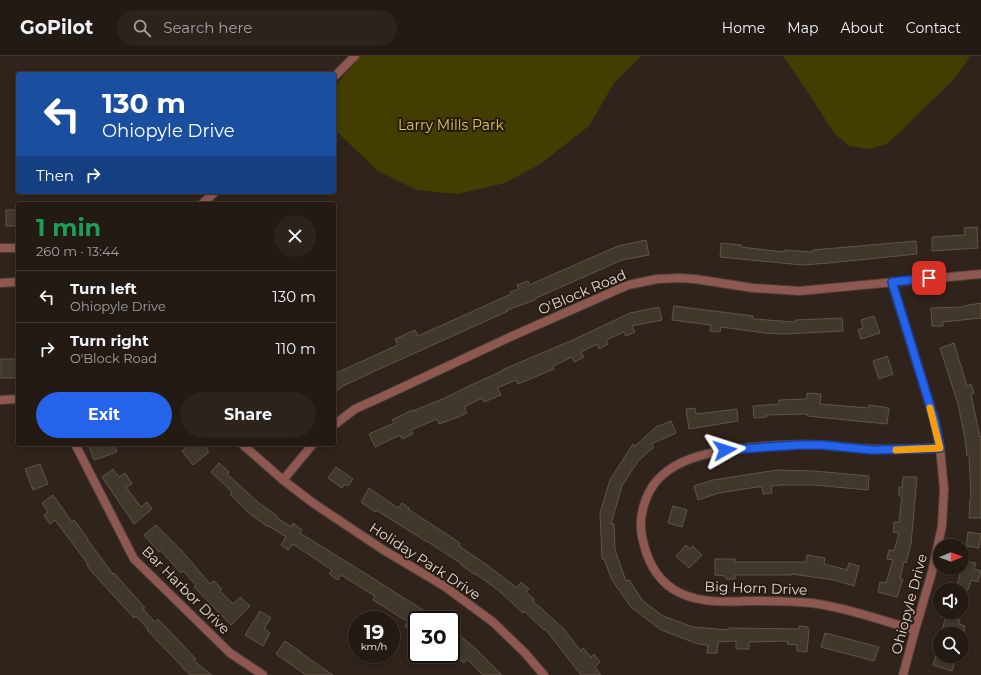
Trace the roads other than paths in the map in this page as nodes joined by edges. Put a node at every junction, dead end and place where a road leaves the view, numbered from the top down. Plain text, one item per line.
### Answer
1 (355, 56) edge
2 (336, 75) edge
3 (213, 194) edge
4 (204, 202) edge
5 (0, 248) edge
6 (16, 248) edge
7 (981, 274) edge
8 (16, 282) edge
9 (892, 282) junction
10 (0, 283) edge
11 (16, 399) edge
12 (0, 400) edge
13 (336, 423) edge
14 (76, 446) edge
15 (244, 446) edge
16 (311, 446) edge
17 (940, 448) junction
18 (283, 480) junction
19 (915, 630) junction
20 (263, 675) edge
21 (544, 675) edge
22 (903, 675) edge

1 - 2 street
3 - 4 street
5 - 6 street
7 - 9 street, O'Block Road
8 - 10 street
9 - 13 street, O'Block Road
9 - 17 street, Ohiopyle Drive
11 - 12 street
14 - 20 street, Bar Harbor Drive
15 - 18 street
16 - 18 street
17 - 19 street, Ohiopyle Drive
17 - 19 street, Big Horn Drive
18 - 21 street, Holiday Park Drive
19 - 22 street, Ohiopyle Drive

